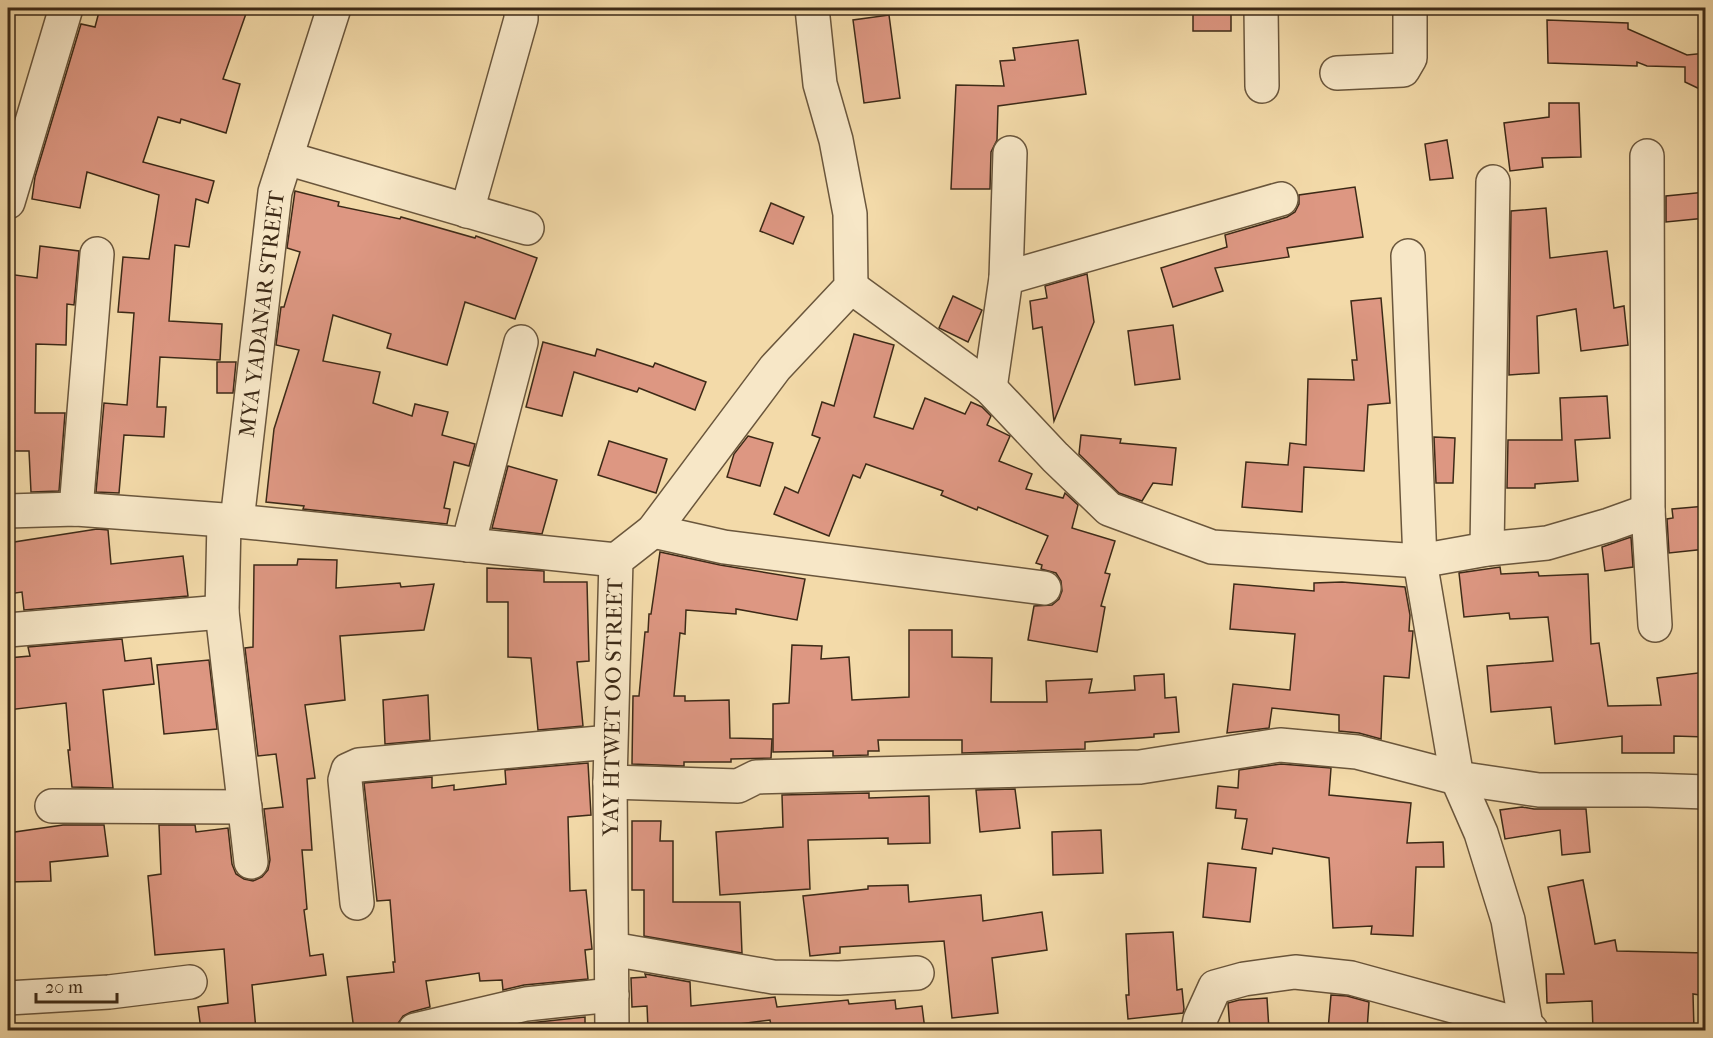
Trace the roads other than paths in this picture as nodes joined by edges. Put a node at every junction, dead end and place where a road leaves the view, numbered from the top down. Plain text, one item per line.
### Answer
1 (66, 8) edge
2 (334, 8) edge
3 (521, 8) edge
4 (812, 8) edge
5 (1261, 8) edge
6 (1410, 8) edge
7 (1337, 74) dead end
8 (1262, 86) dead end
9 (1010, 153) dead end
10 (1647, 156) dead end
11 (286, 158) junction
12 (1493, 182) dead end
13 (1281, 199) dead end
14 (8, 202) edge
15 (467, 211) junction
16 (527, 228) dead end
17 (97, 254) dead end
18 (1408, 256) dead end
19 (1006, 278) junction
20 (851, 287) junction
21 (520, 342) dead end
22 (990, 388) junction
23 (76, 509) junction
24 (8, 511) edge
25 (1648, 511) junction
26 (230, 521) junction
27 (652, 531) junction
28 (468, 545) junction
29 (1487, 549) junction
30 (616, 560) junction
31 (1420, 561) junction
32 (1044, 588) dead end
33 (222, 612) junction
34 (1655, 625) dead end
35 (8, 630) edge
36 (610, 742) junction
37 (1457, 778) junction
38 (610, 782) junction
39 (1706, 792) edge
40 (52, 806) dead end
41 (244, 807) junction
42 (251, 862) dead end
43 (357, 903) dead end
44 (612, 949) junction
45 (917, 972) dead end
46 (190, 982) dead end
47 (612, 995) junction
48 (8, 998) edge
49 (1527, 1029) edge
50 (415, 1030) edge
51 (612, 1030) edge
52 (1198, 1030) edge

1 - 14 street
2 - 11 street, MYA YADANAR STREET
3 - 15 street
4 - 20 street
5 - 8 street
6 - 7 street
9 - 19 street
10 - 25 street
11 - 15 street
11 - 26 street, MYA YADANAR STREET
12 - 29 street
13 - 19 street
15 - 16 street
17 - 23 street
18 - 31 street
19 - 22 street
20 - 22 street
20 - 27 street, YAY HTWET OO STREET
21 - 28 street
22 - 31 street
23 - 24 street
23 - 26 street
25 - 29 street
25 - 34 street
26 - 28 street
26 - 33 street, MYA YADANAR STREET
27 - 30 street, YAY HTWET OO STREET
27 - 32 street
28 - 30 street
29 - 31 street
30 - 36 street, YAY HTWET OO STREET
31 - 37 street
33 - 35 street
33 - 41 street, MYA YADANAR STREET
36 - 38 street, YAY HTWET OO STREET
36 - 43 street
37 - 38 street
37 - 39 street
37 - 49 street
38 - 44 street, YAY HTWET OO STREET
40 - 41 street
41 - 42 street, MYA YADANAR STREET
44 - 45 street
44 - 47 street, YAY HTWET OO STREET
46 - 48 street
47 - 50 street
47 - 51 street, YAY HTWET OO STREET
49 - 52 street

